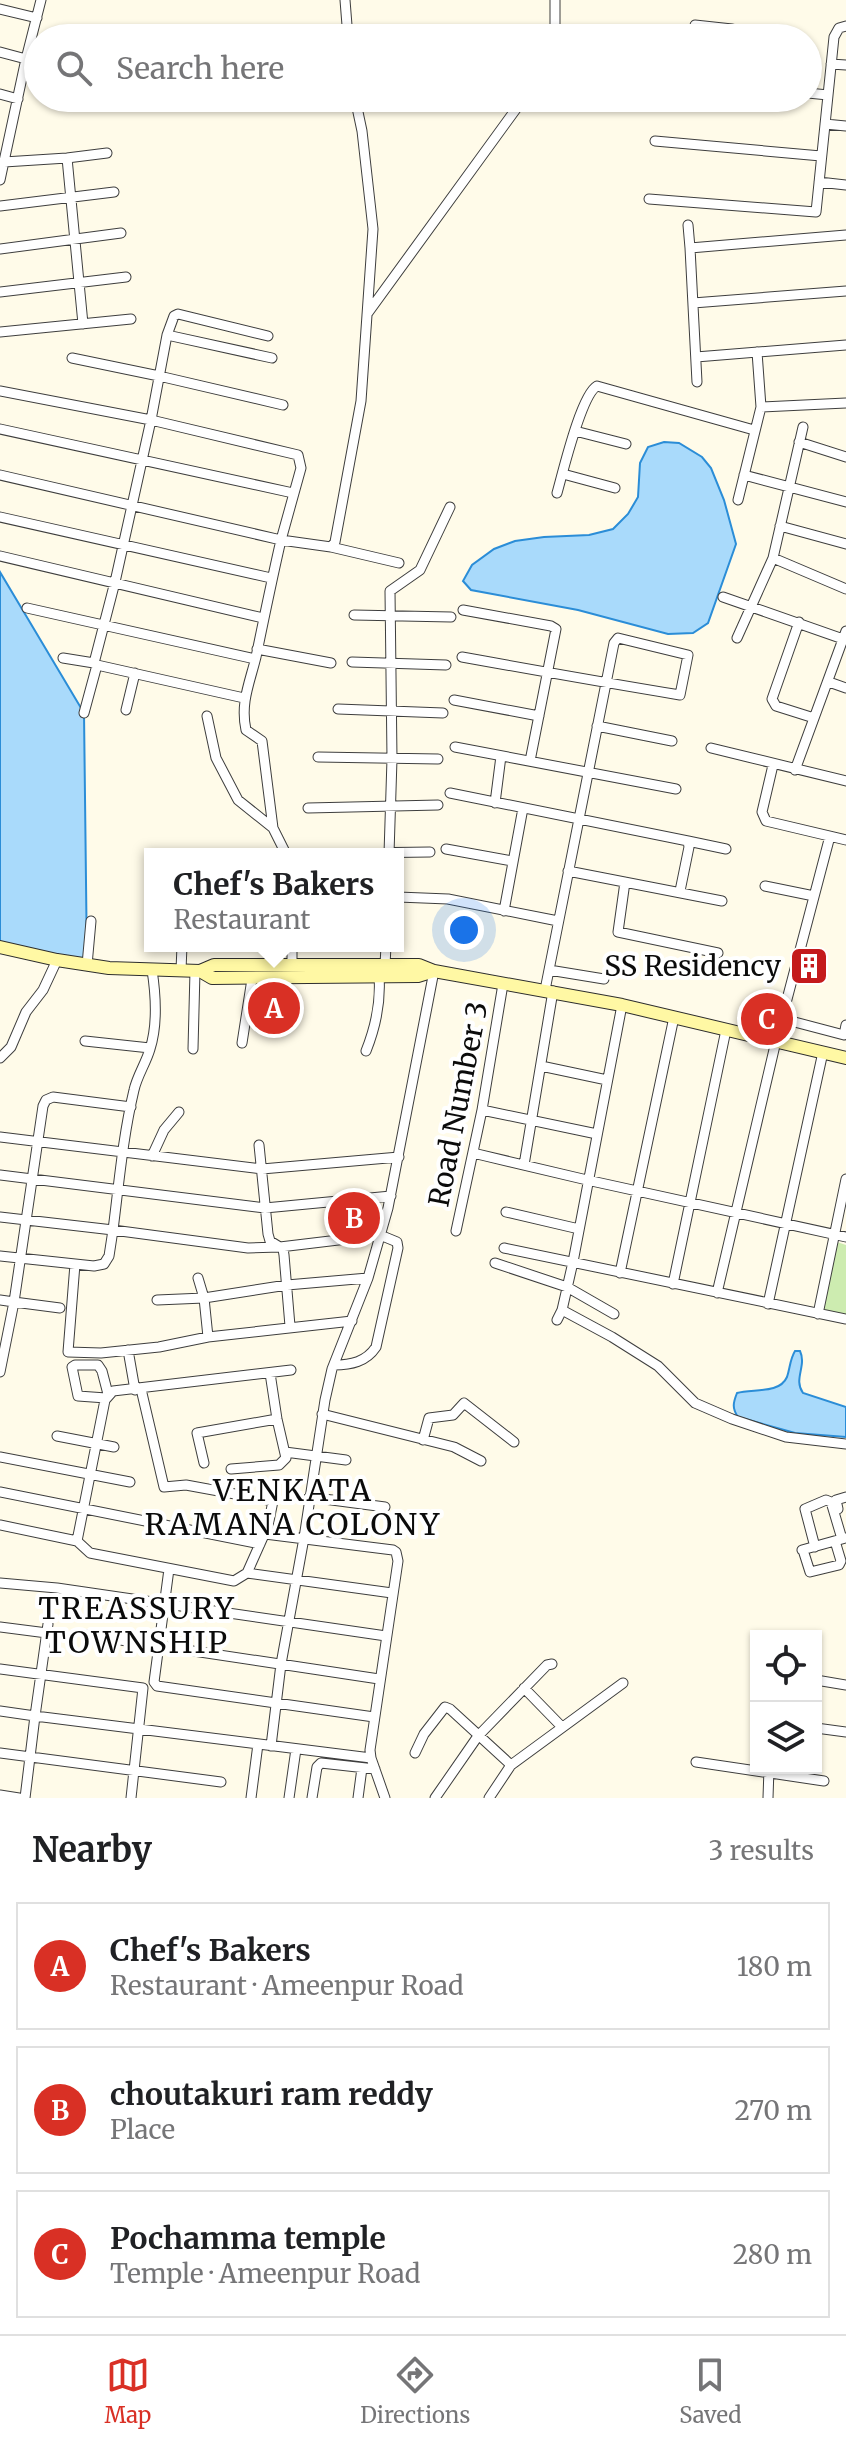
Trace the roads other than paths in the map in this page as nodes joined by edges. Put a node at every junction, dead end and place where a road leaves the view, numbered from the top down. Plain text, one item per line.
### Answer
1 (41, 0) edge
2 (345, 0) edge
3 (555, 0) edge
4 (0, 9) edge
5 (37, 18) junction
6 (35, 24) edge
7 (347, 24) edge
8 (555, 24) edge
9 (846, 26) edge
10 (0, 52) edge
11 (24, 58) edge
12 (831, 64) junction
13 (846, 65) edge
14 (24, 69) edge
15 (0, 94) edge
16 (822, 94) edge
17 (828, 95) junction
18 (18, 99) junction
19 (358, 112) edge
20 (514, 112) edge
21 (825, 124) junction
22 (846, 126) edge
23 (4, 139) edge
24 (655, 141) dead end
25 (107, 153) dead end
26 (821, 156) junction
27 (67, 158) junction
28 (4, 162) junction
29 (0, 180) edge
30 (819, 182) junction
31 (846, 185) edge
32 (114, 192) dead end
33 (71, 198) junction
34 (649, 199) dead end
35 (0, 206) edge
36 (688, 225) dead end
37 (121, 233) dead end
38 (846, 235) edge
39 (75, 240) junction
40 (690, 248) junction
41 (0, 249) edge
42 (126, 277) dead end
43 (78, 283) junction
44 (846, 291) edge
45 (0, 292) edge
46 (693, 303) junction
47 (367, 314) junction
48 (131, 319) dead end
49 (83, 324) junction
50 (0, 332) edge
51 (167, 335) junction
52 (268, 336) dead end
53 (846, 345) edge
54 (757, 352) junction
55 (696, 357) junction
56 (72, 358) dead end
57 (272, 358) dead end
58 (159, 376) junction
59 (697, 382) dead end
60 (0, 391) edge
61 (846, 403) edge
62 (283, 405) dead end
63 (761, 407) junction
64 (151, 420) junction
65 (803, 427) dead end
66 (0, 429) edge
67 (754, 430) junction
68 (575, 431) junction
69 (799, 442) junction
70 (626, 444) dead end
71 (846, 457) edge
72 (142, 460) junction
73 (563, 474) junction
74 (0, 475) edge
75 (744, 475) junction
76 (788, 487) junction
77 (615, 488) dead end
78 (293, 493) junction
79 (557, 493) dead end
80 (738, 500) dead end
81 (846, 502) edge
82 (132, 505) junction
83 (450, 507) dead end
84 (0, 517) edge
85 (780, 526) junction
86 (281, 540) junction
87 (124, 544) junction
88 (846, 544) edge
89 (331, 547) junction
90 (0, 556) edge
91 (773, 558) junction
92 (399, 563) dead end
93 (271, 578) junction
94 (115, 582) junction
95 (846, 589) edge
96 (723, 597) dead end
97 (751, 607) junction
98 (27, 608) dead end
99 (463, 610) dead end
100 (354, 615) dead end
101 (389, 616) junction
102 (451, 617) dead end
103 (263, 618) junction
104 (799, 622) junction
105 (104, 624) junction
106 (845, 636) edge
107 (737, 638) dead end
108 (256, 654) junction
109 (462, 657) dead end
110 (63, 658) dead end
111 (352, 662) dead end
112 (390, 662) junction
113 (331, 663) dead end
114 (96, 664) junction
115 (446, 665) dead end
116 (135, 673) junction
117 (548, 673) junction
118 (606, 682) junction
119 (829, 682) junction
120 (846, 688) edge
121 (244, 698) junction
122 (454, 700) dead end
123 (338, 709) dead end
124 (126, 710) dead end
125 (390, 710) junction
126 (84, 713) dead end
127 (443, 713) dead end
128 (207, 716) dead end
129 (539, 716) junction
130 (814, 718) junction
131 (597, 726) junction
132 (672, 741) dead end
133 (455, 747) dead end
134 (711, 748) dead end
135 (501, 756) junction
136 (318, 757) dead end
137 (392, 759) junction
138 (438, 759) dead end
139 (530, 761) junction
140 (773, 765) junction
141 (795, 770) junction
142 (588, 771) junction
143 (846, 781) edge
144 (676, 789) dead end
145 (450, 793) dead end
146 (495, 803) junction
147 (438, 805) dead end
148 (390, 806) junction
149 (308, 808) dead end
150 (523, 808) junction
151 (578, 820) junction
152 (273, 828) junction
153 (830, 836) junction
154 (846, 840) edge
155 (688, 841) junction
156 (283, 848) edge
157 (389, 848) edge
158 (446, 849) dead end
159 (726, 849) dead end
160 (430, 852) dead end
161 (404, 853) edge
162 (512, 861) junction
163 (568, 871) junction
164 (625, 882) junction
165 (765, 886) dead end
166 (680, 891) junction
167 (814, 896) junction
168 (404, 897) edge
169 (722, 901) dead end
170 (504, 911) junction
171 (91, 921) dead end
172 (558, 921) junction
173 (0, 947) edge
174 (182, 952) edge
175 (292, 952) edge
176 (385, 952) edge
177 (718, 953) dead end
178 (57, 960) junction
179 (87, 965) junction
180 (292, 966) junction
181 (152, 970) junction
182 (181, 970) junction
183 (382, 970) junction
184 (549, 970) junction
185 (197, 971) junction
186 (434, 971) junction
187 (257, 974) junction
188 (604, 979) dead end
189 (503, 984) junction
190 (549, 990) junction
191 (622, 1005) junction
192 (674, 1017) junction
193 (783, 1019) junction
194 (726, 1030) junction
195 (845, 1030) edge
196 (85, 1041) dead end
197 (776, 1041) junction
198 (242, 1043) dead end
199 (150, 1048) junction
200 (193, 1049) dead end
201 (366, 1051) dead end
202 (823, 1052) junction
203 (842, 1057) edge
204 (0, 1058) edge
205 (541, 1066) junction
206 (607, 1080) junction
207 (131, 1107) junction
208 (482, 1110) junction
209 (179, 1112) dead end
210 (532, 1121) junction
211 (597, 1134) junction
212 (0, 1137) edge
213 (37, 1142) junction
214 (259, 1145) dead end
215 (122, 1152) junction
216 (473, 1153) junction
217 (152, 1156) junction
218 (399, 1157) junction
219 (524, 1165) junction
220 (262, 1169) junction
221 (0, 1175) edge
222 (32, 1179) junction
223 (846, 1179) edge
224 (587, 1180) junction
225 (118, 1190) junction
226 (638, 1191) junction
227 (391, 1196) junction
228 (689, 1203) junction
229 (265, 1208) junction
230 (506, 1212) dead end
231 (735, 1212) junction
232 (0, 1217) edge
233 (27, 1220) junction
234 (786, 1223) junction
235 (579, 1229) junction
236 (113, 1230) junction
237 (456, 1231) dead end
238 (835, 1234) junction
239 (380, 1235) junction
240 (846, 1237) edge
241 (280, 1247) junction
242 (504, 1248) dead end
243 (0, 1256) edge
244 (22, 1258) junction
245 (573, 1262) junction
246 (495, 1263) dead end
247 (75, 1264) junction
248 (620, 1273) junction
249 (198, 1278) dead end
250 (368, 1278) junction
251 (673, 1284) junction
252 (287, 1285) junction
253 (567, 1287) junction
254 (717, 1293) junction
255 (204, 1298) junction
256 (0, 1300) edge
257 (157, 1300) dead end
258 (14, 1302) junction
259 (768, 1304) junction
260 (60, 1308) dead end
261 (614, 1314) dead end
262 (818, 1314) junction
263 (846, 1319) edge
264 (352, 1321) junction
265 (290, 1326) junction
266 (4, 1337) edge
267 (208, 1337) junction
268 (128, 1350) junction
269 (1, 1359) edge
270 (334, 1365) junction
271 (291, 1370) dead end
272 (0, 1372) edge
273 (270, 1373) junction
274 (138, 1390) junction
275 (107, 1396) junction
276 (322, 1414) junction
277 (277, 1419) junction
278 (57, 1436) dead end
279 (423, 1440) junction
280 (514, 1442) dead end
281 (97, 1444) junction
282 (846, 1444) edge
283 (114, 1447) dead end
284 (285, 1452) junction
285 (315, 1455) junction
286 (0, 1457) edge
287 (346, 1460) dead end
288 (481, 1461) dead end
289 (204, 1463) dead end
290 (231, 1469) dead end
291 (91, 1475) junction
292 (130, 1482) dead end
293 (0, 1492) edge
294 (309, 1497) junction
295 (846, 1497) edge
296 (385, 1507) dead end
297 (84, 1510) junction
298 (0, 1525) edge
299 (818, 1533) dead end
300 (265, 1534) junction
301 (304, 1538) junction
302 (77, 1541) junction
303 (839, 1542) edge
304 (260, 1544) junction
305 (811, 1548) junction
306 (846, 1565) edge
307 (169, 1569) junction
308 (247, 1573) junction
309 (295, 1581) junction
310 (0, 1583) edge
311 (392, 1593) junction
312 (164, 1603) junction
313 (288, 1621) junction
314 (0, 1627) edge
315 (87, 1635) dead end
316 (386, 1636) junction
317 (159, 1646) junction
318 (281, 1664) junction
319 (552, 1664) dead end
320 (0, 1669) edge
321 (41, 1674) junction
322 (379, 1679) junction
323 (822, 1681) edge
324 (623, 1683) dead end
325 (846, 1685) edge
326 (524, 1688) junction
327 (276, 1704) junction
328 (0, 1711) edge
329 (35, 1716) junction
330 (374, 1717) junction
331 (562, 1727) junction
332 (139, 1729) junction
333 (822, 1729) edge
334 (846, 1732) edge
335 (478, 1736) junction
336 (258, 1744) junction
337 (271, 1746) junction
338 (296, 1749) junction
339 (0, 1753) edge
340 (415, 1753) dead end
341 (30, 1758) junction
342 (371, 1758) junction
343 (696, 1762) dead end
344 (511, 1765) junction
345 (362, 1768) junction
346 (750, 1768) edge
347 (375, 1769) junction
348 (134, 1770) junction
349 (767, 1774) edge
350 (768, 1774) edge
351 (788, 1774) edge
352 (824, 1781) dead end
353 (221, 1782) dead end
354 (0, 1795) edge
355 (22, 1798) edge
356 (131, 1798) edge
357 (251, 1798) edge
358 (289, 1798) edge
359 (312, 1798) edge
360 (358, 1798) edge
361 (385, 1798) edge
362 (435, 1798) edge
363 (489, 1798) edge
364 (761, 1798) edge
365 (768, 1798) edge

1 - 5 street
2 - 7 street
3 - 8 street
4 - 5 street
5 - 6 street
9 - 12 street
10 - 11 street
12 - 13 street
12 - 17 street
14 - 18 street
15 - 18 street
16 - 17 street
17 - 21 street
18 - 23 street
19 - 47 street
20 - 47 street
21 - 22 street
21 - 26 street
23 - 28 street
24 - 26 street
25 - 27 street
26 - 30 street
27 - 28 street
27 - 33 street
28 - 29 street
30 - 31 street
30 - 34 street
32 - 33 street
33 - 35 street
33 - 39 street
36 - 40 street
37 - 39 street
38 - 40 street
39 - 41 street
39 - 43 street
40 - 46 street
42 - 43 street
43 - 45 street
43 - 49 street
44 - 46 street
46 - 55 street
47 - 89 street
48 - 49 street
49 - 50 street
51 - 52 street
51 - 57 street
51 - 58 street
53 - 54 street
54 - 55 street
54 - 63 street
55 - 59 street
56 - 58 street
58 - 62 street
58 - 64 street
60 - 64 street
61 - 63 street
63 - 67 street
64 - 72 street
64 - 78 street
65 - 69 street
66 - 72 street
67 - 68 street
67 - 75 street
68 - 70 street
68 - 73 street
69 - 71 street
69 - 76 street
72 - 78 street
72 - 82 street
73 - 77 street
73 - 79 street
74 - 82 street
75 - 76 street
75 - 80 street
76 - 81 street
76 - 85 street
78 - 86 street
82 - 86 street
82 - 87 street
83 - 101 street
84 - 87 street
85 - 88 street
85 - 91 street
86 - 89 street
86 - 93 street
87 - 93 street
87 - 94 street
89 - 92 street
90 - 94 street
91 - 95 street
91 - 97 street
93 - 103 street
94 - 103 street
94 - 105 street
96 - 97 street
97 - 104 street
97 - 107 street
98 - 105 street
99 - 117 street
100 - 101 street
101 - 102 street
101 - 112 street
103 - 108 street
104 - 106 street
104 - 130 street
105 - 108 street
105 - 114 street
106 - 119 street
108 - 113 street
108 - 121 street
109 - 117 street
110 - 114 street
111 - 112 street
112 - 115 street
112 - 125 street
114 - 116 street
114 - 126 street
116 - 121 street
116 - 124 street
117 - 118 street
117 - 129 street
118 - 118 street
118 - 131 street
119 - 120 street
119 - 130 street
121 - 152 street
122 - 129 street
123 - 125 street
125 - 127 street
125 - 137 street
128 - 152 street
129 - 139 street
130 - 141 street
131 - 132 street
131 - 142 street
133 - 135 street
134 - 140 street
135 - 139 street
135 - 146 street
136 - 137 street
137 - 138 street
137 - 148 street
139 - 142 street
140 - 141 street
140 - 153 street
141 - 143 street
142 - 144 street
142 - 151 street
145 - 146 street
146 - 150 street
147 - 148 street
148 - 149 street
148 - 157 street
150 - 151 street
150 - 162 street
151 - 155 street
151 - 163 street
152 - 156 street
153 - 154 street
153 - 167 street
155 - 159 street
155 - 166 street
158 - 162 street
160 - 161 street
162 - 170 street
163 - 164 street
163 - 172 street
164 - 166 street
164 - 177 street
165 - 167 street
166 - 169 street
167 - 193 street
168 - 170 street
170 - 172 street
171 - 179 street
172 - 184 street
173 - 178 street
174 - 182 street
175 - 180 street
176 - 183 street
178 - 179 street
178 - 204 street
179 - 181 street
180 - 183 street
180 - 187 street
181 - 182 street
181 - 199 street
182 - 185 street
183 - 186 street
183 - 187 street
183 - 201 street
184 - 188 street
184 - 190 street
185 - 187 street
185 - 200 street
186 - 189 street
186 - 218 street
187 - 198 street
189 - 190 street
189 - 208 street, Road Number 3
190 - 191 street
190 - 205 street
191 - 192 street
191 - 206 street
192 - 194 street
192 - 226 street
193 - 195 street
193 - 197 street
194 - 197 street
194 - 228 street
195 - 203 street
196 - 199 street
197 - 202 street
197 - 231 street
199 - 207 street
202 - 203 street
202 - 234 street
205 - 206 street
205 - 210 street
206 - 211 street
207 - 213 street
207 - 215 street
208 - 210 street
208 - 216 street, Road Number 3
209 - 217 street
210 - 211 street
210 - 219 street
211 - 224 street
212 - 213 street
213 - 215 street
213 - 222 street
214 - 220 street
215 - 217 street
215 - 225 street
216 - 219 street
216 - 237 street, Road Number 3
217 - 220 street
218 - 220 street
218 - 227 street
219 - 224 street
220 - 229 street
221 - 222 street
222 - 225 street
222 - 233 street
223 - 238 street
224 - 226 street
224 - 235 street
225 - 229 street
225 - 236 street
226 - 228 street
226 - 248 street
227 - 229 street
227 - 239 street
228 - 231 street
228 - 251 street
229 - 241 street
230 - 235 street
231 - 234 street
231 - 254 street
232 - 233 street
233 - 236 street
233 - 244 street
234 - 238 street
234 - 259 street
235 - 245 street
236 - 241 street
236 - 247 street
238 - 240 street
238 - 262 street
239 - 241 street
239 - 250 street
239 - 270 street
241 - 252 street
242 - 245 street
243 - 244 street
244 - 247 street
244 - 258 street
245 - 248 street
245 - 253 street
246 - 253 street
247 - 268 street
248 - 251 street
249 - 255 street
250 - 252 street
250 - 264 street
251 - 254 street
252 - 255 street
252 - 265 street
253 - 261 street
253 - 282 street
254 - 259 street
255 - 257 street
255 - 267 street
256 - 258 street
258 - 260 street
258 - 266 street
259 - 262 street
262 - 263 street
264 - 265 street
264 - 270 street
265 - 267 street
266 - 269 street
267 - 268 street
268 - 274 street
269 - 272 street
270 - 276 street
271 - 273 street
273 - 274 street
273 - 277 street
274 - 275 street
274 - 300 street
275 - 275 street
275 - 281 street
276 - 279 street
276 - 285 street
277 - 284 street
277 - 289 street
278 - 281 street
279 - 280 street
279 - 288 street
281 - 283 street
281 - 291 street
284 - 285 street
284 - 290 street
285 - 287 street
285 - 294 street
286 - 291 street
291 - 292 street
291 - 297 street
293 - 297 street
294 - 296 street
294 - 301 street
295 - 303 street
297 - 302 street
297 - 304 street
298 - 302 street
299 - 305 street
300 - 301 street
300 - 304 street
301 - 309 street
301 - 311 street
302 - 307 street
303 - 305 street
303 - 305 street
303 - 305 street
303 - 306 street
304 - 308 street
307 - 308 street
307 - 312 street
308 - 309 street
309 - 311 street
309 - 313 street
310 - 312 street
311 - 316 street
312 - 313 street
312 - 317 street
313 - 316 street
313 - 318 street
314 - 321 street
315 - 317 street
316 - 322 street
317 - 318 street
317 - 327 street
318 - 322 street
318 - 327 street
319 - 326 street
320 - 321 street
321 - 329 street
321 - 332 street
322 - 330 street
323 - 325 street
324 - 331 street
326 - 331 street
326 - 335 street
327 - 330 street
327 - 337 street
328 - 329 street
329 - 332 street
329 - 341 street
330 - 342 street
331 - 344 street
332 - 336 street
332 - 348 street
333 - 334 street
335 - 340 street
335 - 344 street
335 - 362 street
336 - 337 street
336 - 357 street
337 - 338 street
338 - 342 street
338 - 358 street
339 - 341 street
341 - 348 street
341 - 355 street
342 - 347 street
343 - 346 street
344 - 363 street
345 - 347 street
345 - 359 street
345 - 360 street
347 - 361 street
348 - 353 street
348 - 356 street
349 - 364 street
350 - 365 street
351 - 352 street
354 - 355 street

